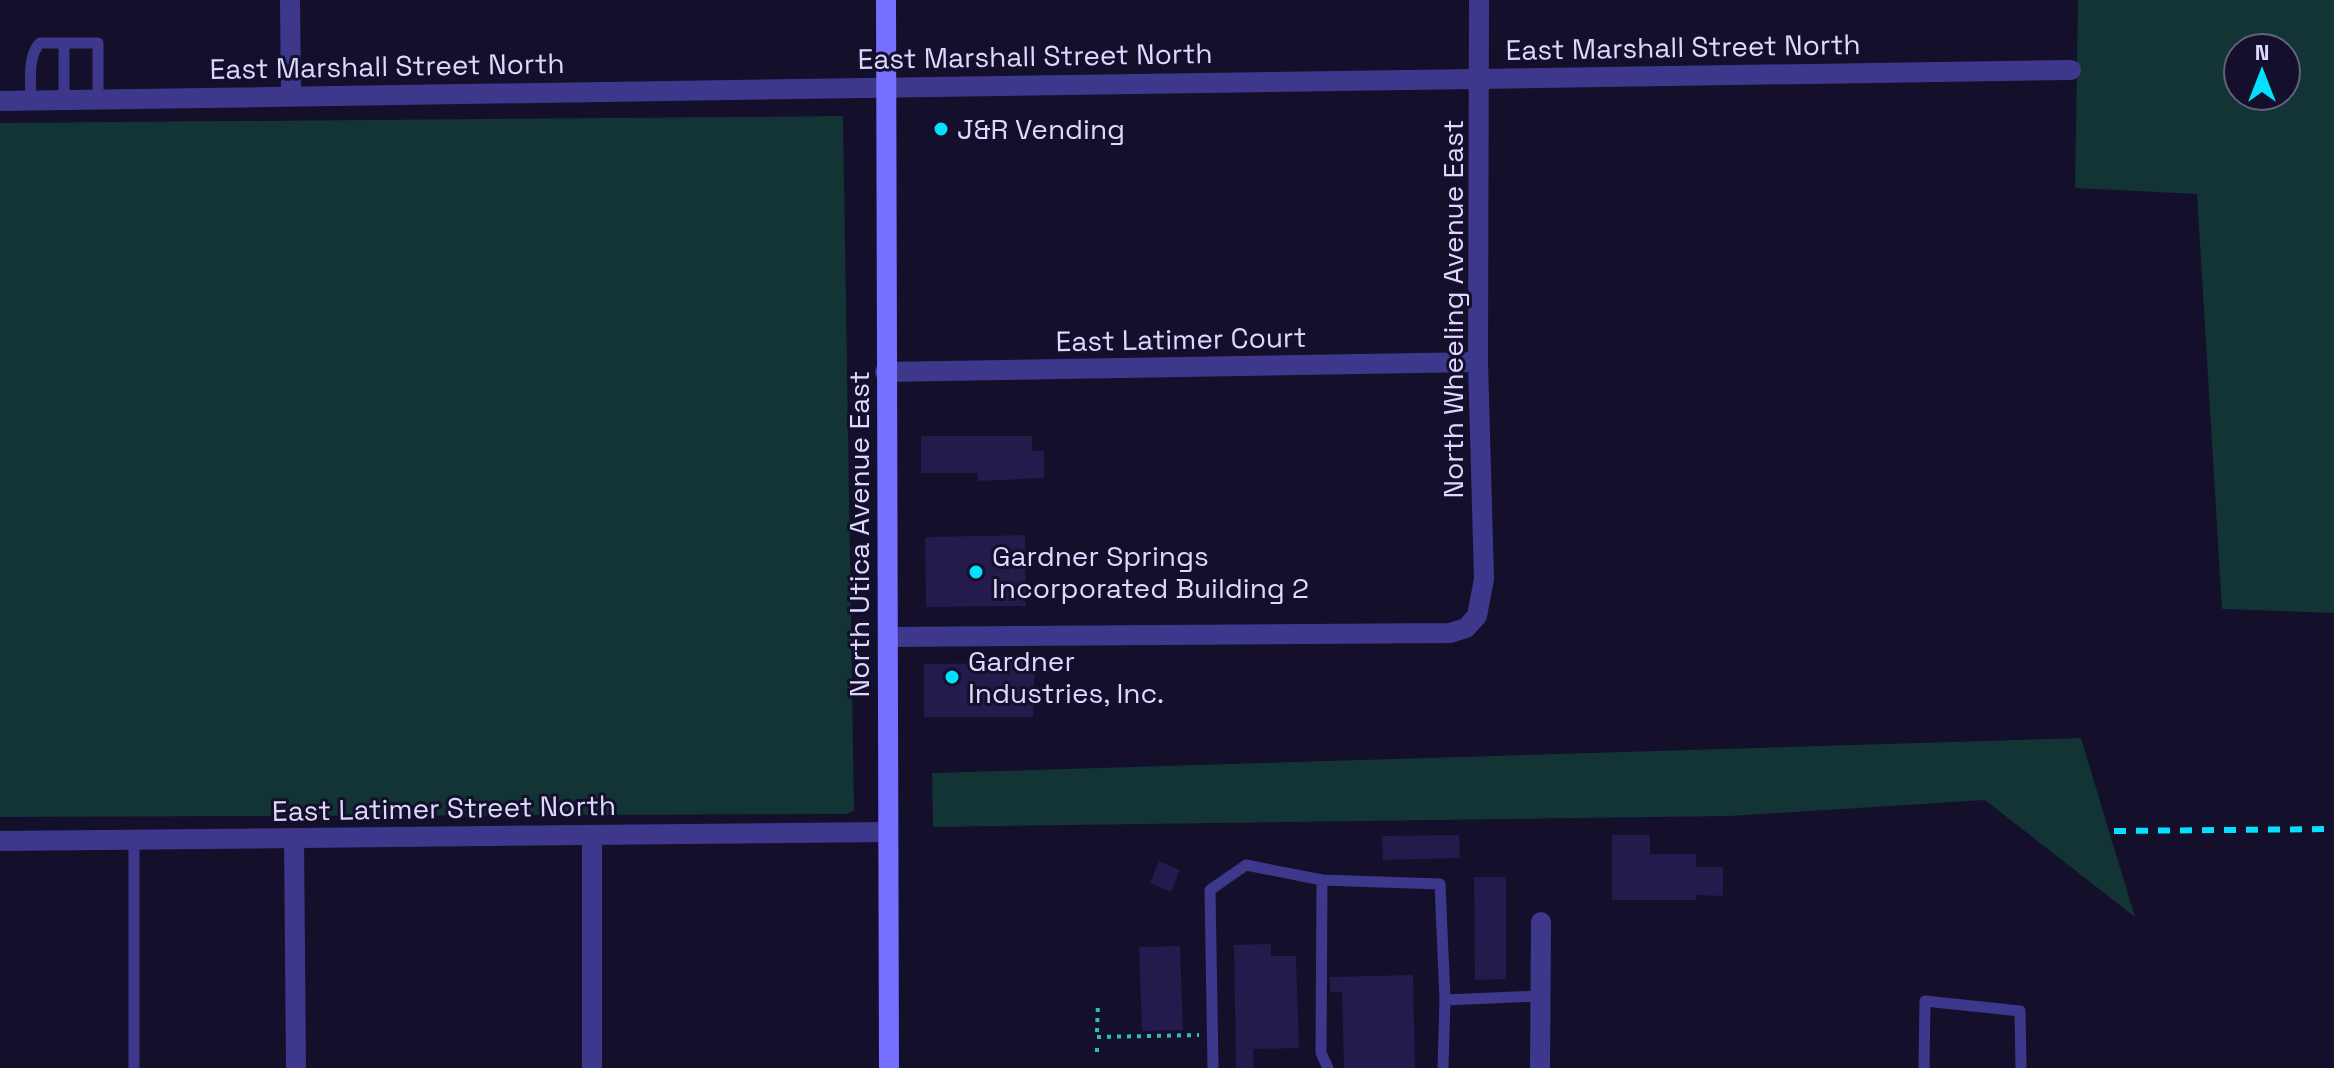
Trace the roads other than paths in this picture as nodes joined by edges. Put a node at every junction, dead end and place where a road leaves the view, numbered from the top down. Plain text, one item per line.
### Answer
1 (290, 0) edge
2 (886, 0) edge
3 (1479, 0) edge
4 (64, 43) junction
5 (2071, 70) dead end
6 (1479, 78) junction
7 (886, 86) junction
8 (291, 95) junction
9 (64, 99) junction
10 (98, 99) junction
11 (31, 100) junction
12 (0, 101) edge
13 (1478, 362) junction
14 (885, 372) junction
15 (888, 637) junction
16 (888, 832) junction
17 (592, 835) junction
18 (294, 838) junction
19 (134, 839) junction
20 (0, 841) edge
21 (1322, 880) junction
22 (1541, 922) dead end
23 (1540, 996) junction
24 (1445, 1000) junction
25 (134, 1068) edge
26 (296, 1068) edge
27 (592, 1068) edge
28 (889, 1068) edge
29 (1213, 1068) edge
30 (1328, 1068) edge
31 (1443, 1068) edge
32 (1540, 1068) edge
33 (1924, 1068) edge
34 (2021, 1068) edge

1 - 8 street
2 - 7 main road, North Utica Avenue East
3 - 6 street, North Wheeling Avenue East
4 - 9 lane
4 - 10 lane
4 - 11 lane
5 - 6 street, East Marshall Street North
6 - 7 street, East Marshall Street North
6 - 13 street, North Wheeling Avenue East
7 - 8 street, East Marshall Street North
7 - 14 main road, North Utica Avenue East
8 - 10 street, East Marshall Street North
9 - 10 street, East Marshall Street North
9 - 11 street, East Marshall Street North
11 - 12 street, East Marshall Street North
13 - 14 street, East Latimer Court
13 - 15 street, North Wheeling Avenue East
14 - 15 main road, North Utica Avenue East
15 - 16 main road, North Utica Avenue East
16 - 17 street, East Latimer Street North
16 - 28 main road, North Utica Avenue East
17 - 18 street, East Latimer Street North
17 - 27 street
18 - 19 street, East Latimer Street North
18 - 26 street
19 - 20 street, East Latimer Street North
19 - 25 lane
21 - 24 lane
21 - 29 lane
21 - 30 lane
22 - 23 street
23 - 24 lane
23 - 32 street
24 - 31 lane
33 - 34 lane

